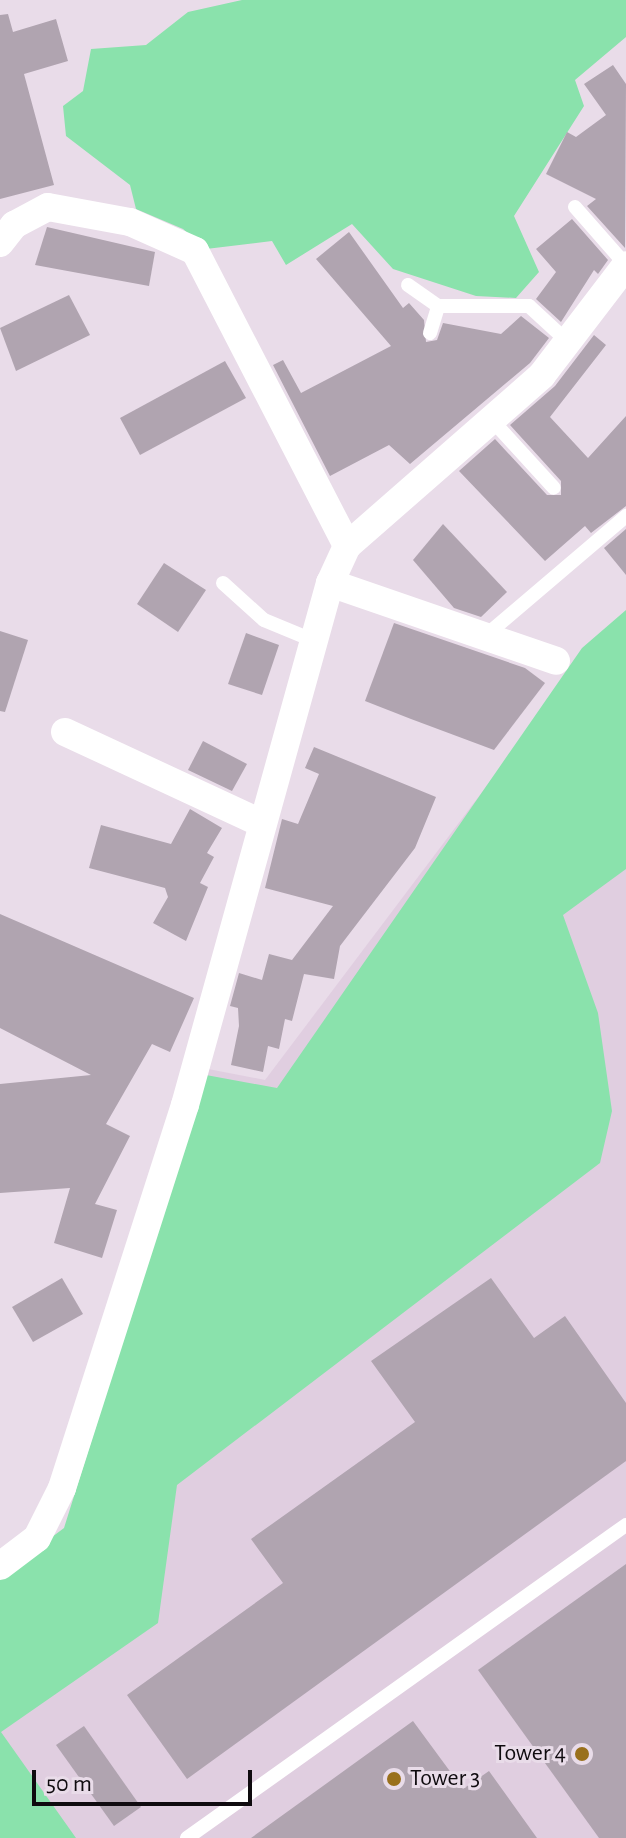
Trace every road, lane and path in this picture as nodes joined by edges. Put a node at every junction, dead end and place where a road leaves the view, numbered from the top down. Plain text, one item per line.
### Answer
1 (575, 207) dead end
2 (0, 243) edge
3 (626, 265) edge
4 (408, 285) dead end
5 (438, 306) junction
6 (430, 333) dead end
7 (566, 340) junction
8 (491, 419) junction
9 (554, 488) dead end
10 (626, 516) edge
11 (347, 546) junction
12 (223, 583) dead end
13 (330, 583) junction
14 (483, 638) junction
15 (315, 641) junction
16 (556, 661) dead end
17 (65, 732) dead end
18 (261, 823) junction
19 (626, 1525) edge
20 (0, 1566) edge
21 (187, 1838) edge

1 - 3 lane
2 - 11 street
3 - 7 street
4 - 5 lane
5 - 6 lane
5 - 7 lane
7 - 8 street
8 - 9 lane
8 - 11 street
10 - 14 lane
11 - 13 street
12 - 15 lane
13 - 14 street
13 - 15 street
14 - 16 street
15 - 18 street
17 - 18 street
18 - 20 street
19 - 21 lane

